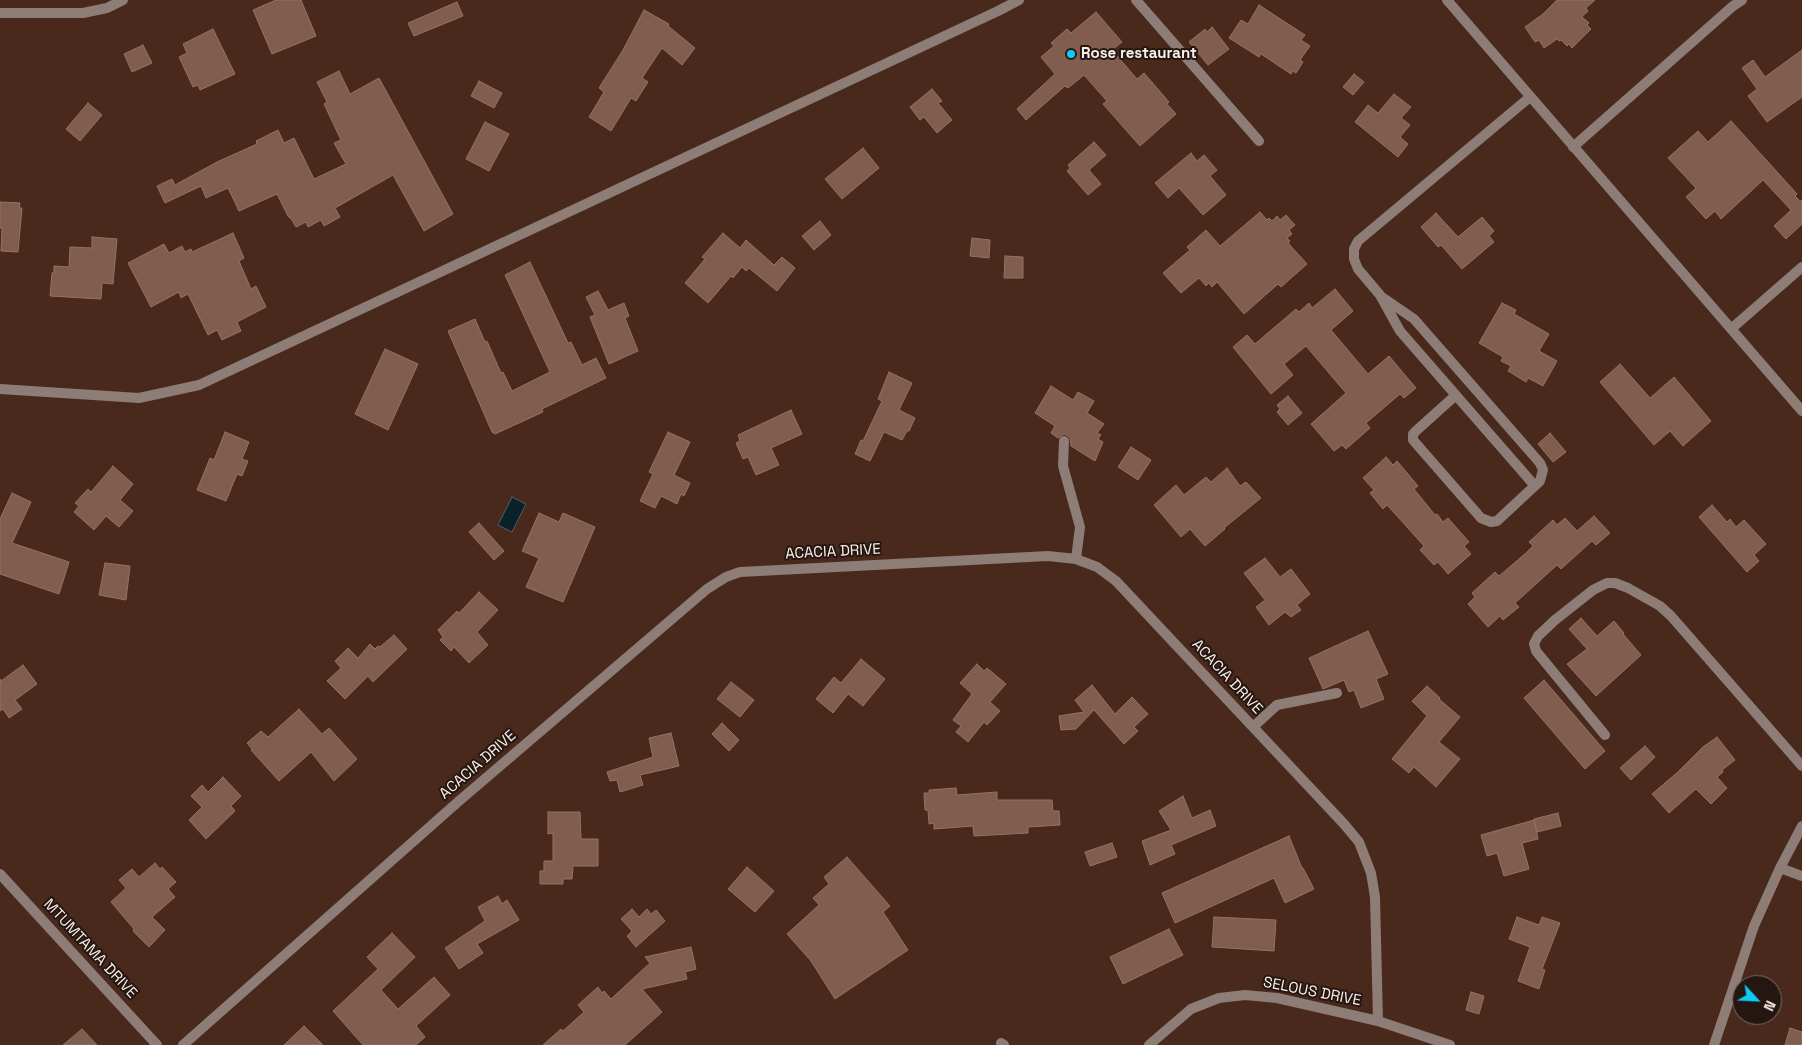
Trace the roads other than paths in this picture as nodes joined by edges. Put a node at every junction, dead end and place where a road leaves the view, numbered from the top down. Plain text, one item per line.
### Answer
1 (123, 0) edge
2 (1019, 0) edge
3 (1136, 0) edge
4 (1447, 0) edge
5 (1742, 0) edge
6 (0, 13) edge
7 (1530, 97) junction
8 (1259, 141) dead end
9 (1574, 147) junction
10 (1802, 267) edge
11 (1380, 294) junction
12 (1731, 329) junction
13 (0, 389) edge
14 (1456, 395) junction
15 (1802, 411) edge
16 (1064, 441) dead end
17 (1535, 486) junction
18 (1076, 558) junction
19 (1337, 693) dead end
20 (1253, 727) junction
21 (1605, 735) dead end
22 (1802, 766) edge
23 (1802, 826) edge
24 (1780, 868) junction
25 (0, 874) edge
26 (1802, 876) edge
27 (1378, 1021) junction
28 (157, 1045) edge
29 (183, 1045) edge
30 (1149, 1045) edge
31 (1450, 1045) edge
32 (1714, 1045) edge

1 - 6 street
2 - 13 street
3 - 8 street
4 - 7 street
5 - 9 street
7 - 9 street
7 - 11 street
9 - 12 street
10 - 12 street
11 - 14 street
11 - 17 street
12 - 15 street
14 - 17 street
14 - 17 street
16 - 18 street
18 - 20 street, ACACIA DRIVE
18 - 29 street, ACACIA DRIVE
19 - 20 street
20 - 27 street, ACACIA DRIVE
21 - 22 street
23 - 24 street
24 - 26 street
24 - 32 street
25 - 28 street, MTUMTAMA DRIVE
27 - 30 street, SELOUS DRIVE
27 - 31 street, SELOUS DRIVE

